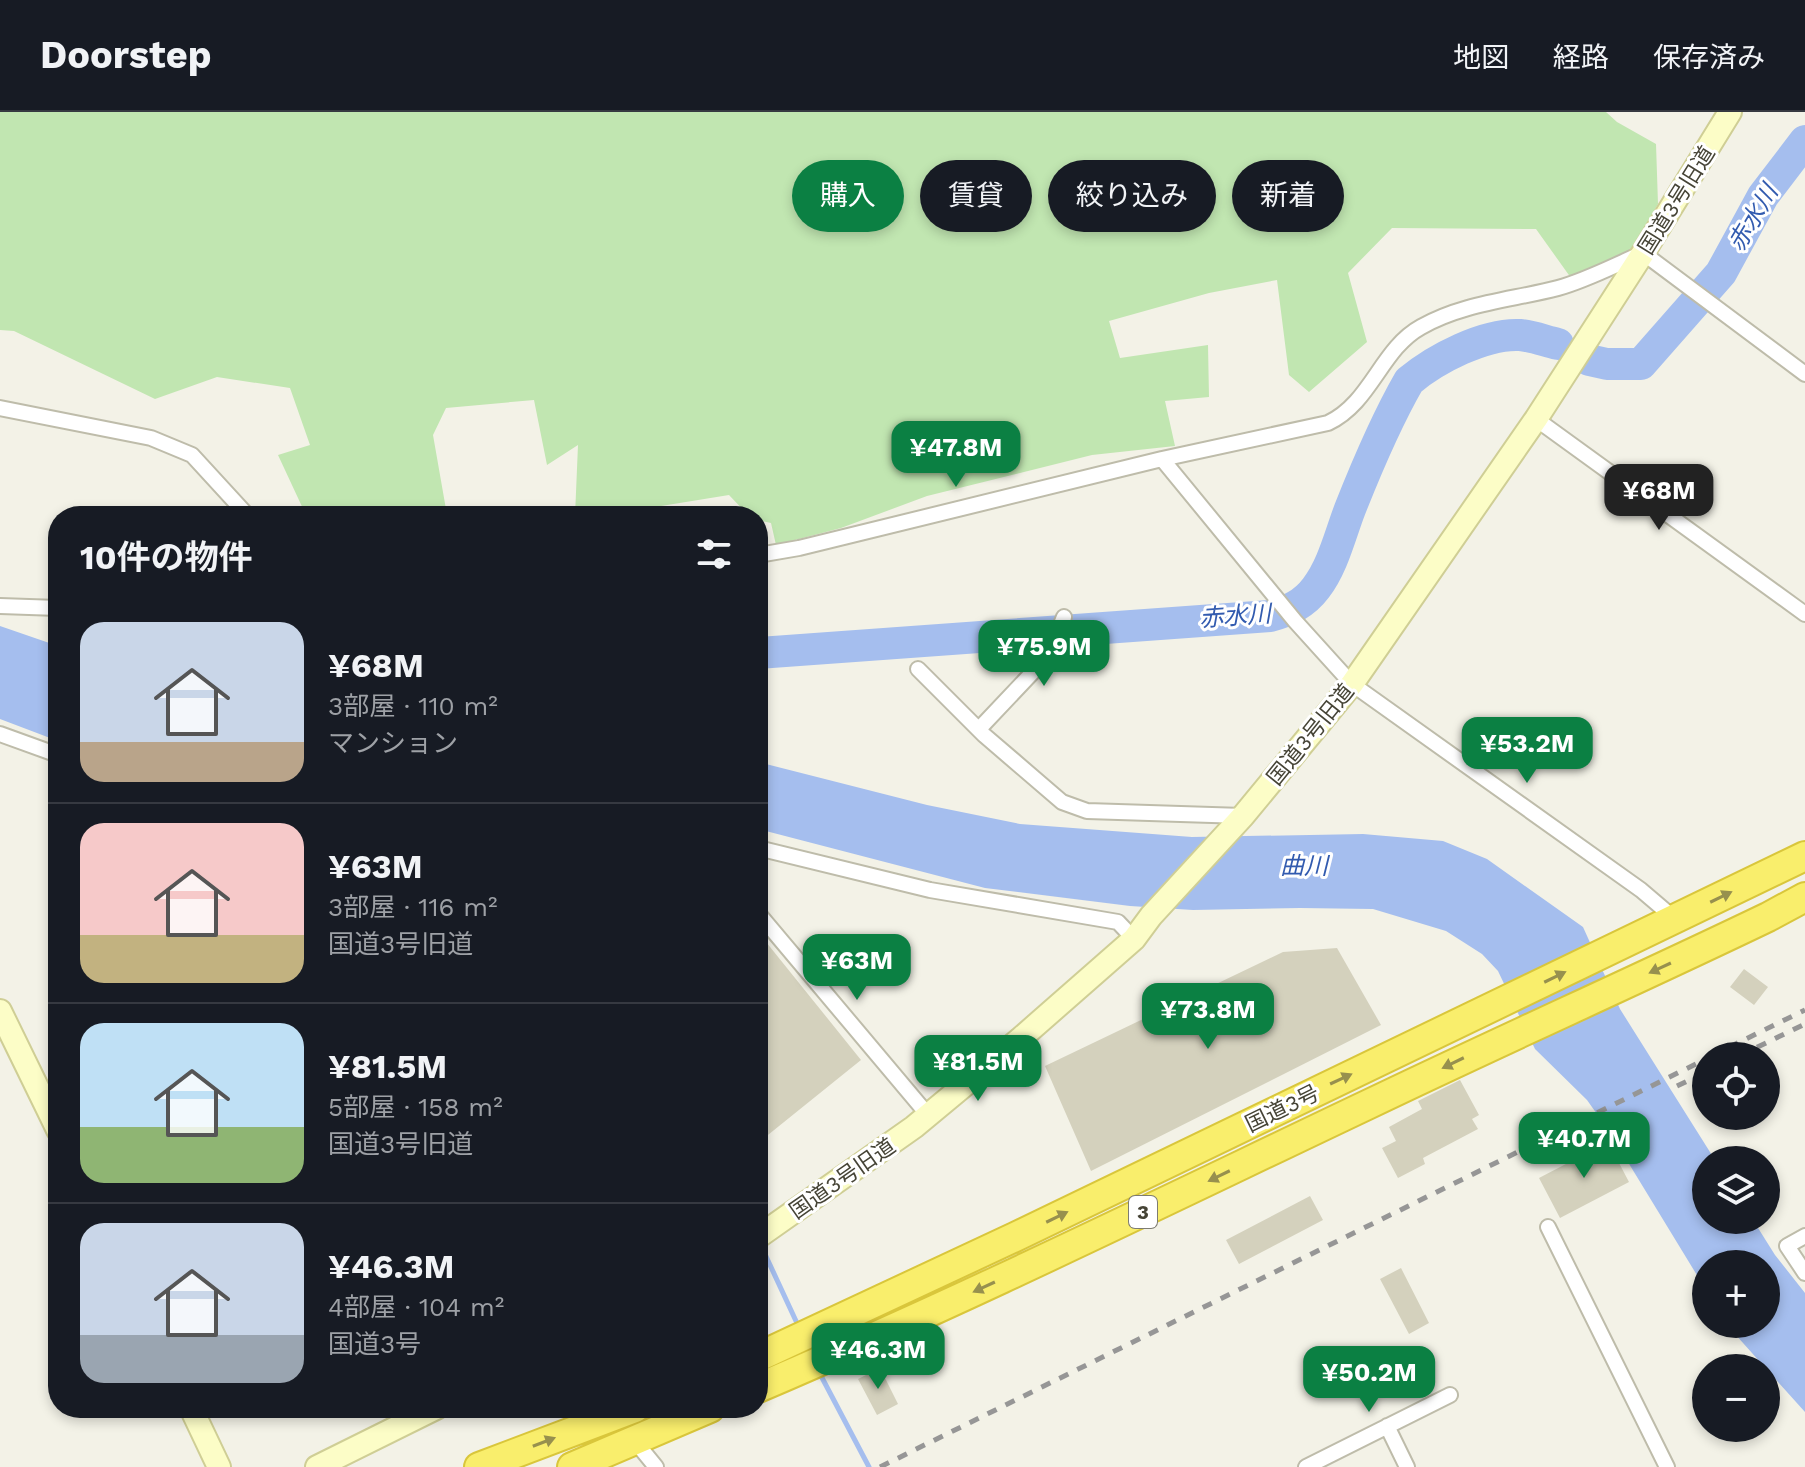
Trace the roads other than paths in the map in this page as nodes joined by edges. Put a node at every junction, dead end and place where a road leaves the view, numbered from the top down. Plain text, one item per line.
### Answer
1 (1730, 112) edge
2 (1643, 253) junction
3 (1805, 374) edge
4 (0, 408) edge
5 (1536, 419) junction
6 (1162, 459) junction
7 (239, 506) edge
8 (768, 553) edge
9 (0, 606) edge
10 (48, 608) edge
11 (1805, 614) edge
12 (1064, 617) dead end
13 (918, 669) dead end
14 (1352, 684) junction
15 (979, 729) junction
16 (0, 734) edge
17 (48, 751) edge
18 (1243, 816) junction
19 (768, 850) edge
20 (1805, 856) edge
21 (1805, 897) edge
22 (1675, 919) junction
23 (768, 925) edge
24 (1134, 939) junction
25 (0, 1011) edge
26 (48, 1109) edge
27 (928, 1115) junction
28 (1548, 1227) dead end
29 (768, 1229) edge
30 (1805, 1236) edge
31 (1805, 1273) edge
32 (768, 1352) edge
33 (768, 1384) edge
34 (1450, 1395) dead end
35 (196, 1418) edge
36 (416, 1418) edge
37 (599, 1418) edge
38 (620, 1418) edge
39 (686, 1418) edge
40 (1387, 1426) junction
41 (634, 1440) junction
42 (219, 1467) edge
43 (317, 1467) edge
44 (479, 1467) edge
45 (572, 1467) edge
46 (656, 1467) edge
47 (1306, 1467) edge
48 (1407, 1467) edge
49 (1667, 1467) edge

1 - 2 street, 国道3号旧道
2 - 3 street
2 - 5 street, 国道3号旧道
2 - 6 street
4 - 7 street
5 - 11 street
5 - 14 street, 国道3号旧道
6 - 8 street
6 - 14 street
9 - 10 street
12 - 15 street
13 - 15 street
14 - 18 street, 国道3号旧道
14 - 22 street
15 - 18 street
16 - 17 street
18 - 24 street, 国道3号旧道
19 - 24 street
22 -> 20 highway, 国道3号 / 3
21 -> 33 highway, 国道3号 / 3
32 -> 22 highway, 国道3号 / 3
23 - 27 street
24 - 27 street, 国道3号旧道
25 - 26 street
27 - 29 street, 国道3号旧道
28 - 49 street
30 - 31 street
34 - 40 street
35 - 42 street
36 - 43 street
44 -> 37 highway
38 - 41 street
39 - 41 highway
40 - 47 street
40 - 48 street
41 - 45 highway
41 - 46 street

